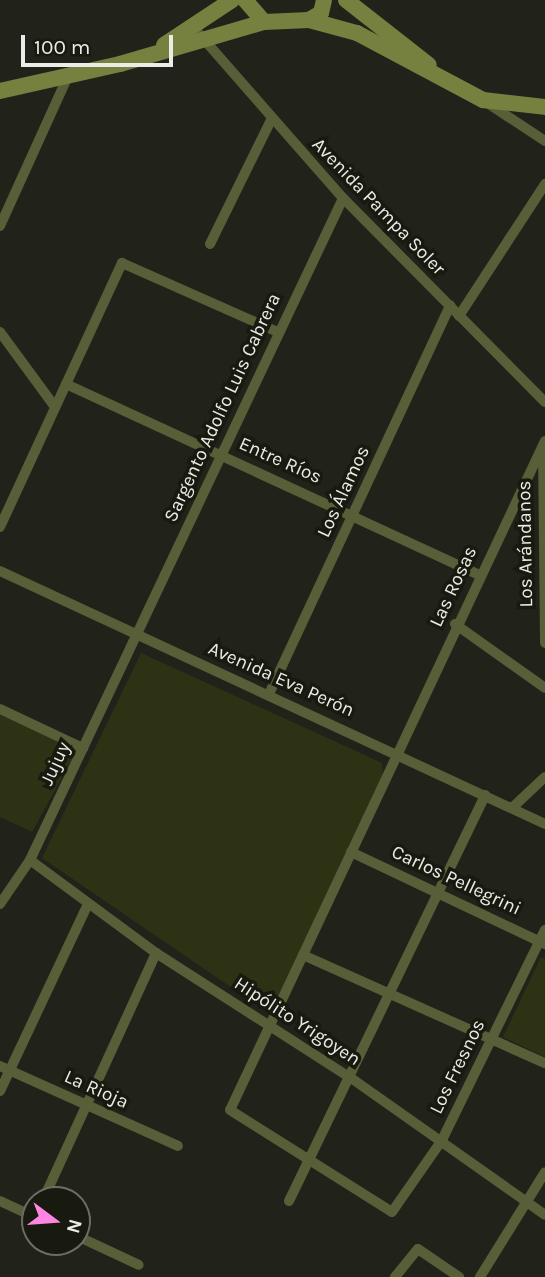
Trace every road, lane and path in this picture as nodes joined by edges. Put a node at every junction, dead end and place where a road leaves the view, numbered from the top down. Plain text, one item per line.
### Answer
1 (232, 0) edge
2 (245, 0) edge
3 (324, 0) edge
4 (346, 0) edge
5 (309, 20) junction
6 (264, 22) junction
7 (199, 34) junction
8 (68, 76) junction
9 (447, 80) junction
10 (0, 91) edge
11 (483, 100) junction
12 (545, 107) edge
13 (271, 120) junction
14 (545, 141) edge
15 (545, 184) edge
16 (343, 198) junction
17 (1, 219) edge
18 (210, 244) dead end
19 (450, 305) junction
20 (459, 316) junction
21 (0, 332) edge
22 (278, 332) junction
23 (66, 384) junction
24 (545, 402) edge
25 (55, 407) junction
26 (544, 442) edge
27 (220, 454) junction
28 (354, 513) junction
29 (0, 527) edge
30 (545, 546) edge
31 (0, 571) edge
32 (478, 575) junction
33 (456, 624) junction
34 (136, 634) junction
35 (545, 643) edge
36 (545, 688) edge
37 (269, 694) junction
38 (0, 709) edge
39 (82, 748) junction
40 (397, 751) junction
41 (545, 777) edge
42 (485, 794) junction
43 (512, 808) junction
44 (545, 824) edge
45 (351, 852) junction
46 (30, 860) junction
47 (5, 882) edge
48 (441, 891) junction
49 (0, 904) edge
50 (88, 904) junction
51 (545, 930) edge
52 (542, 942) edge
53 (156, 953) junction
54 (303, 955) junction
55 (392, 993) junction
56 (270, 1024) junction
57 (493, 1036) junction
58 (545, 1063) edge
59 (5, 1068) edge
60 (351, 1078) junction
61 (0, 1091) edge
62 (87, 1105) junction
63 (442, 1140) junction
64 (178, 1146) dead end
65 (310, 1159) junction
66 (545, 1172) edge
67 (49, 1186) edge
68 (0, 1201) edge
69 (289, 1201) dead end
70 (530, 1204) junction
71 (21, 1211) edge
72 (545, 1215) edge
73 (91, 1243) edge
74 (139, 1265) dead end
75 (395, 1277) edge
76 (459, 1277) edge
77 (480, 1277) edge

1 - 7 main road
2 - 6 main road
3 - 5 main road
4 - 9 main road
5 - 6 main road
5 - 9 main road
6 - 7 main road
7 - 8 main road
7 - 13 street, Avenida Pampa Soler
8 - 10 main road
8 - 17 street
9 - 11 main road
11 - 12 main road
11 - 14 street
13 - 16 street, Avenida Pampa Soler
13 - 18 street
15 - 20 street
16 - 19 street, Avenida Pampa Soler
16 - 22 street, Sargento Adolfo Luis Cabrera
19 - 20 street, Avenida Pampa Soler
19 - 28 street, Los Álamos
20 - 24 street, Avenida Pampa Soler
21 - 25 street
22 - 23 street
22 - 27 street, Sargento Adolfo Luis Cabrera
23 - 25 street
23 - 27 street, Entre Ríos
25 - 29 street
26 - 30 street, Los Arándanos
26 - 32 street, Las Rosas
27 - 28 street, Entre Ríos
27 - 34 street, Sargento Adolfo Luis Cabrera
28 - 32 street, Entre Ríos
28 - 37 street, Los Álamos
30 - 35 street, Los Arándanos
31 - 34 street, Avenida Eva Perón
32 - 33 street, Las Rosas
33 - 36 street
33 - 40 street, Las Rosas
34 - 37 street, Avenida Eva Perón
34 - 39 street, Jujuy
37 - 40 street, Avenida Eva Perón
38 - 39 street
39 - 46 street, Jujuy
40 - 42 street, Avenida Eva Perón
40 - 45 street, Las Rosas
41 - 43 street
42 - 43 street, Avenida Eva Perón
42 - 48 street
43 - 44 street, Avenida Eva Perón
45 - 48 street, Carlos Pellegrini
45 - 54 street, Las Rosas
46 - 47 street, Jujuy
46 - 50 street, Hipólito Yrigoyen
47 - 49 street, Jujuy
48 - 52 street, Carlos Pellegrini
48 - 55 street
50 - 53 street, Hipólito Yrigoyen
50 - 59 street
51 - 52 street, Los Fresnos
52 - 57 street, Los Fresnos
53 - 56 street, Hipólito Yrigoyen
53 - 62 street
54 - 55 street
54 - 56 street, Las Rosas
55 - 57 street
55 - 60 street
56 - 60 street, Hipólito Yrigoyen
56 - 65 street, Las Rosas
57 - 58 street
57 - 63 street, Los Fresnos
59 - 61 street
59 - 62 street, La Rioja
60 - 63 street, Hipólito Yrigoyen
60 - 65 street
62 - 64 street, La Rioja
62 - 67 street
63 - 65 street, Los Fresnos
63 - 70 street, Hipólito Yrigoyen
65 - 69 street
66 - 70 street
68 - 71 street
70 - 72 street, Hipólito Yrigoyen
70 - 77 street
73 - 74 street
75 - 76 street

